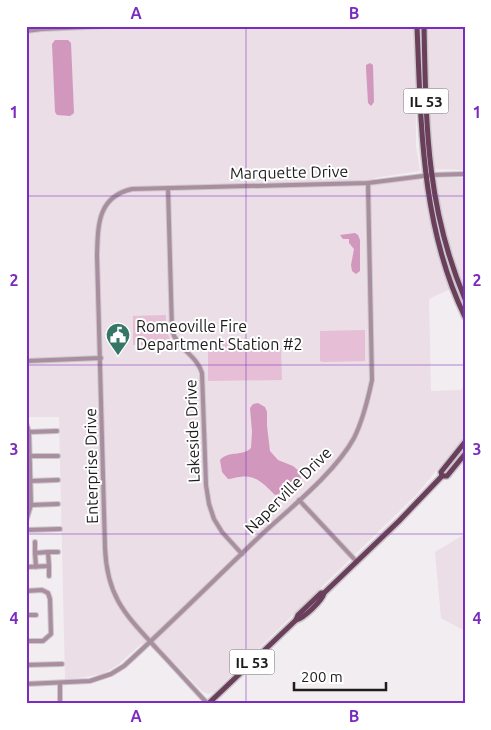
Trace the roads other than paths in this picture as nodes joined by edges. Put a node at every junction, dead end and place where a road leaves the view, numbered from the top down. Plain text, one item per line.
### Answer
1 (108, 26) edge
2 (417, 26) edge
3 (424, 26) edge
4 (26, 32) edge
5 (465, 174) edge
6 (428, 175) junction
7 (368, 183) junction
8 (168, 188) junction
9 (114, 197) joint
10 (465, 299) edge
11 (465, 317) edge
12 (101, 358) junction
13 (26, 361) edge
14 (26, 423) edge
15 (58, 431) dead end
16 (28, 432) junction
17 (27, 441) edge
18 (465, 442) edge
19 (465, 454) edge
20 (29, 456) junction
21 (58, 456) dead end
22 (442, 476) junction
23 (58, 480) dead end
24 (30, 481) junction
25 (28, 492) edge
26 (298, 500) junction
27 (58, 504) dead end
28 (31, 505) junction
29 (26, 521) edge
30 (60, 529) dead end
31 (26, 530) edge
32 (35, 542) dead end
33 (35, 552) junction
34 (48, 552) junction
35 (58, 552) dead end
36 (242, 554) junction
37 (357, 562) junction
38 (49, 566) junction
39 (26, 567) edge
40 (36, 567) junction
41 (49, 576) dead end
42 (26, 591) edge
43 (26, 615) edge
44 (36, 615) dead end
45 (26, 641) edge
46 (150, 642) junction
47 (62, 664) dead end
48 (26, 665) edge
49 (60, 683) junction
50 (26, 684) edge
51 (60, 704) edge
52 (208, 704) edge

1 - 4 street
2 - 6 main road, IL 53
3 - 6 main road, IL 53
5 - 6 street, Marquette Drive
6 - 7 street, Marquette Drive
6 - 10 main road, IL 53
6 - 11 main road, IL 53
7 - 8 street, Marquette Drive
7 - 26 street, Naperville Drive
8 - 9 street, Marquette Drive
8 - 36 street, Lakeside Drive
9 - 12 street, Enterprise Drive
12 - 13 street
12 - 46 street, Enterprise Drive
14 - 16 street
15 - 16 street
16 - 17 street
17 - 20 street
18 - 22 main road, IL 53
19 - 22 main road, IL 53
20 - 21 street
20 - 24 street
22 - 37 main road, IL 53
23 - 24 street
24 - 25 street
25 - 28 street
26 - 36 street, Naperville Drive
26 - 37 street
27 - 28 street
28 - 29 street
30 - 31 street
32 - 33 street
33 - 34 street
33 - 40 street
34 - 35 street
34 - 38 street
36 - 46 street, Naperville Drive
37 - 52 main road, IL 53
38 - 40 street
38 - 41 street
39 - 40 street
42 - 45 street
43 - 44 street
46 - 49 street, Naperville Drive
46 - 52 street, Enterprise Drive
47 - 48 street
49 - 50 street, Naperville Drive
49 - 51 street

